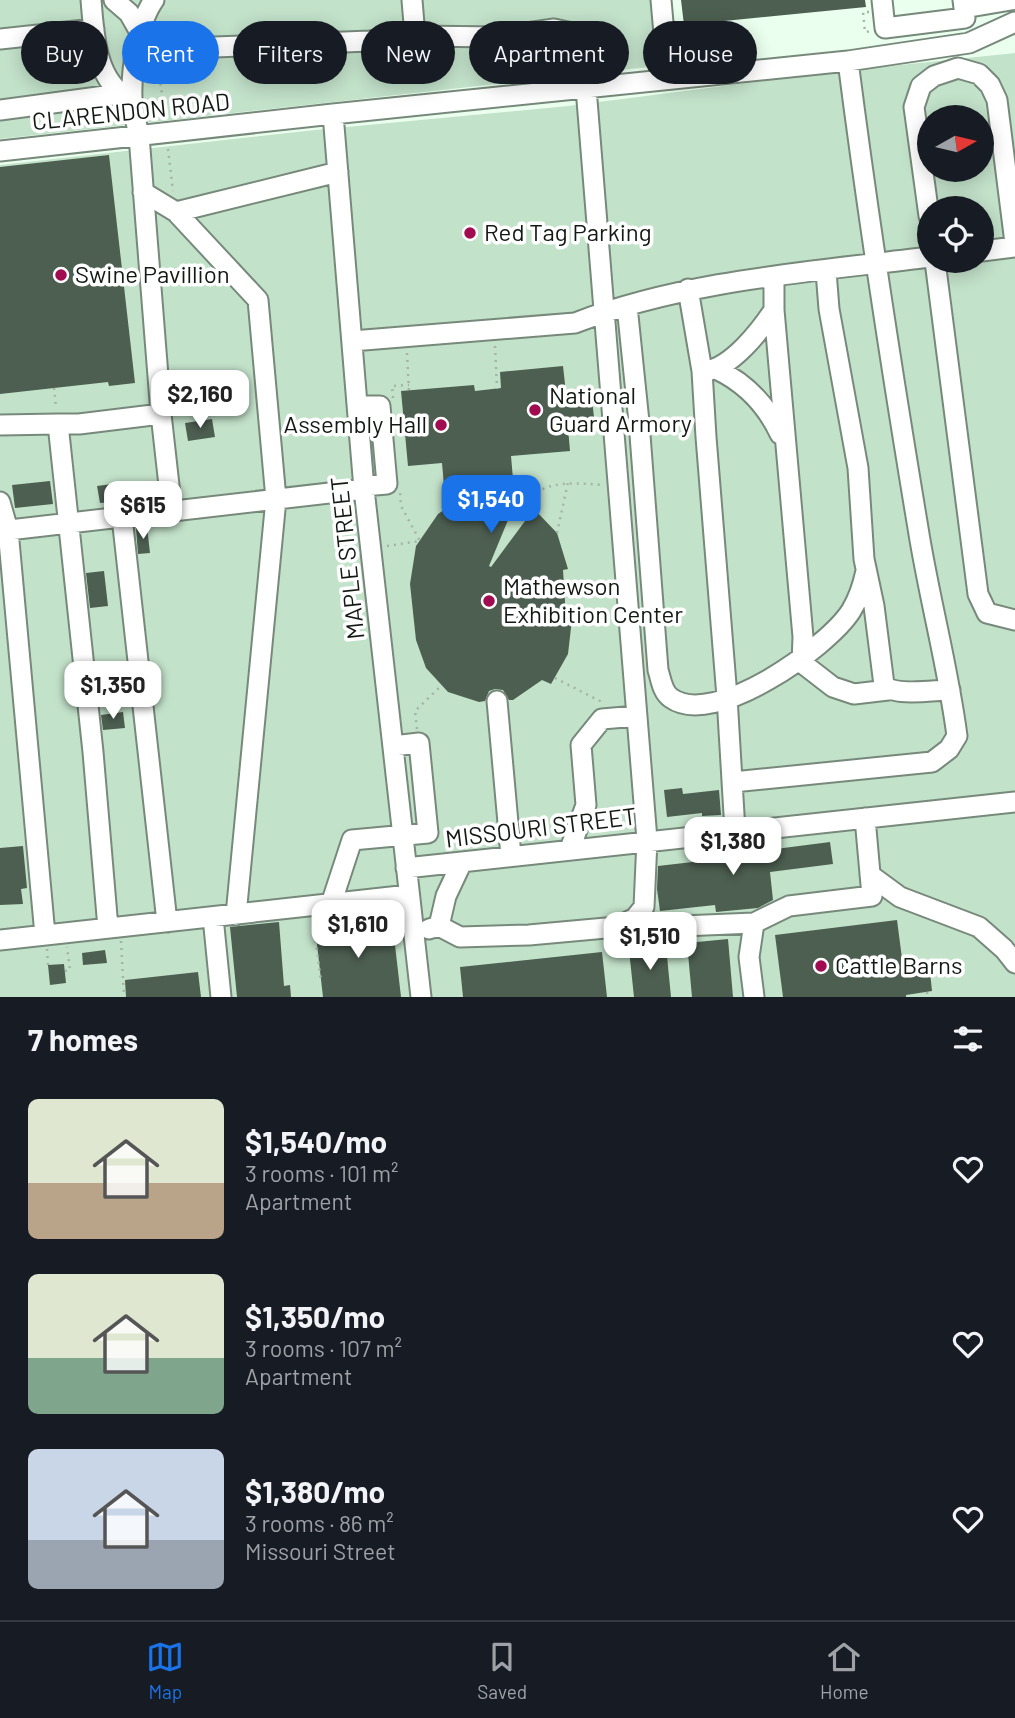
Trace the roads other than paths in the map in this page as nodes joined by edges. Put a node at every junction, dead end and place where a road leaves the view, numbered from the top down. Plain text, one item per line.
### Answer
1 (91, 0) edge
2 (114, 0) edge
3 (154, 0) edge
4 (412, 0) edge
5 (661, 0) edge
6 (882, 0) edge
7 (1011, 0) edge
8 (964, 9) edge
9 (93, 21) edge
10 (136, 21) edge
11 (146, 21) edge
12 (414, 21) edge
13 (663, 21) edge
14 (1015, 22) edge
15 (455, 36) edge
16 (21, 37) edge
17 (0, 39) edge
18 (361, 41) edge
19 (969, 43) junction
20 (219, 47) edge
21 (848, 61) junction
22 (757, 70) edge
23 (108, 74) edge
24 (643, 82) edge
25 (130, 84) edge
26 (586, 88) junction
27 (126, 97) junction
28 (0, 110) edge
29 (333, 114) junction
30 (139, 136) junction
31 (0, 151) edge
32 (338, 172) junction
33 (143, 192) junction
34 (926, 196) edge
35 (176, 212) junction
36 (1015, 245) edge
37 (994, 249) edge
38 (917, 259) edge
39 (874, 264) junction
40 (826, 271) junction
41 (937, 273) edge
42 (774, 277) junction
43 (688, 289) junction
44 (627, 306) junction
45 (775, 310) junction
46 (604, 312) junction
47 (352, 341) junction
48 (709, 370) junction
49 (161, 414) junction
50 (58, 424) junction
51 (0, 425) edge
52 (786, 444) junction
53 (364, 487) junction
54 (276, 499) junction
55 (0, 502) edge
56 (172, 512) junction
57 (122, 517) junction
58 (68, 524) junction
59 (4, 531) edge
60 (866, 571) junction
61 (1015, 620) edge
62 (802, 659) junction
63 (888, 690) junction
64 (950, 690) junction
65 (727, 697) junction
66 (497, 701) dead end
67 (637, 716) junction
68 (393, 746) junction
69 (733, 782) junction
70 (1015, 802) edge
71 (865, 818) junction
72 (735, 831) junction
73 (403, 836) junction
74 (647, 840) junction
75 (570, 849) junction
76 (511, 856) junction
77 (462, 862) junction
78 (406, 868) junction
79 (870, 875) junction
80 (409, 895) junction
81 (321, 905) junction
82 (236, 915) junction
83 (213, 917) junction
84 (635, 918) junction
85 (167, 922) junction
86 (754, 923) junction
87 (439, 926) junction
88 (114, 928) junction
89 (413, 934) junction
90 (45, 935) junction
91 (0, 940) edge
92 (1015, 963) edge
93 (221, 997) edge
94 (421, 997) edge
95 (754, 997) edge

1 - 9 street
2 - 10 street
3 - 11 street
4 - 12 street
5 - 13 street
6 - 8 street
7 - 8 street
8 - 19 street
14 - 19 street, CLARENDON ROAD
15 - 26 street
16 - 17 street
18 - 20 street
19 - 21 street, CLARENDON ROAD
21 - 22 street, CLARENDON ROAD
21 - 39 street
23 - 27 street
24 - 26 street, CLARENDON ROAD
25 - 27 street
26 - 29 street, CLARENDON ROAD
26 - 46 street
27 - 28 street
27 - 30 street
29 - 30 street, CLARENDON ROAD
29 - 32 street, MAPLE STREET
30 - 31 street, CLARENDON ROAD
30 - 33 street
32 - 35 street
32 - 47 street, MAPLE STREET
33 - 35 street
33 - 49 street
34 - 36 street
35 - 54 street
36 - 37 street
38 - 39 street
39 - 40 street
39 - 64 street
40 - 42 street
40 - 60 street
41 - 61 street
42 - 43 street
42 - 45 street
43 - 44 street
43 - 48 street
44 - 46 street
44 - 65 street
45 - 48 street
45 - 52 street
46 - 47 street
46 - 67 street
47 - 53 street, MAPLE STREET
48 - 52 street
48 - 65 street
49 - 50 street
49 - 56 street
50 - 51 street
50 - 58 street
52 - 62 street
53 - 54 street
53 - 68 street, MAPLE STREET
54 - 56 street
54 - 82 street
55 - 59 street
56 - 57 street
57 - 58 street
57 - 85 street
58 - 59 street
58 - 88 street
59 - 90 street
60 - 62 street
60 - 63 street
62 - 63 street
62 - 65 street
63 - 64 street
64 - 69 street
65 - 69 street
66 - 76 street
67 - 74 street
67 - 75 street
68 - 73 street, MAPLE STREET
68 - 73 street
69 - 72 street
70 - 71 street, MISSOURI STREET
71 - 72 street, MISSOURI STREET
71 - 79 street
72 - 74 street, MISSOURI STREET
73 - 78 street, MAPLE STREET
73 - 81 street
74 - 75 street, MISSOURI STREET
74 - 84 street
75 - 76 street, MISSOURI STREET
76 - 77 street, MISSOURI STREET
77 - 78 street, MISSOURI STREET
77 - 87 street
78 - 80 street, MAPLE STREET
79 - 86 street
79 - 92 street
80 - 81 street
80 - 89 street, MAPLE STREET
81 - 82 street
82 - 83 street
83 - 85 street
83 - 93 street
84 - 86 street
84 - 87 street
85 - 88 street
86 - 95 street
87 - 89 street
88 - 90 street
89 - 94 street, MAPLE STREET
90 - 91 street

